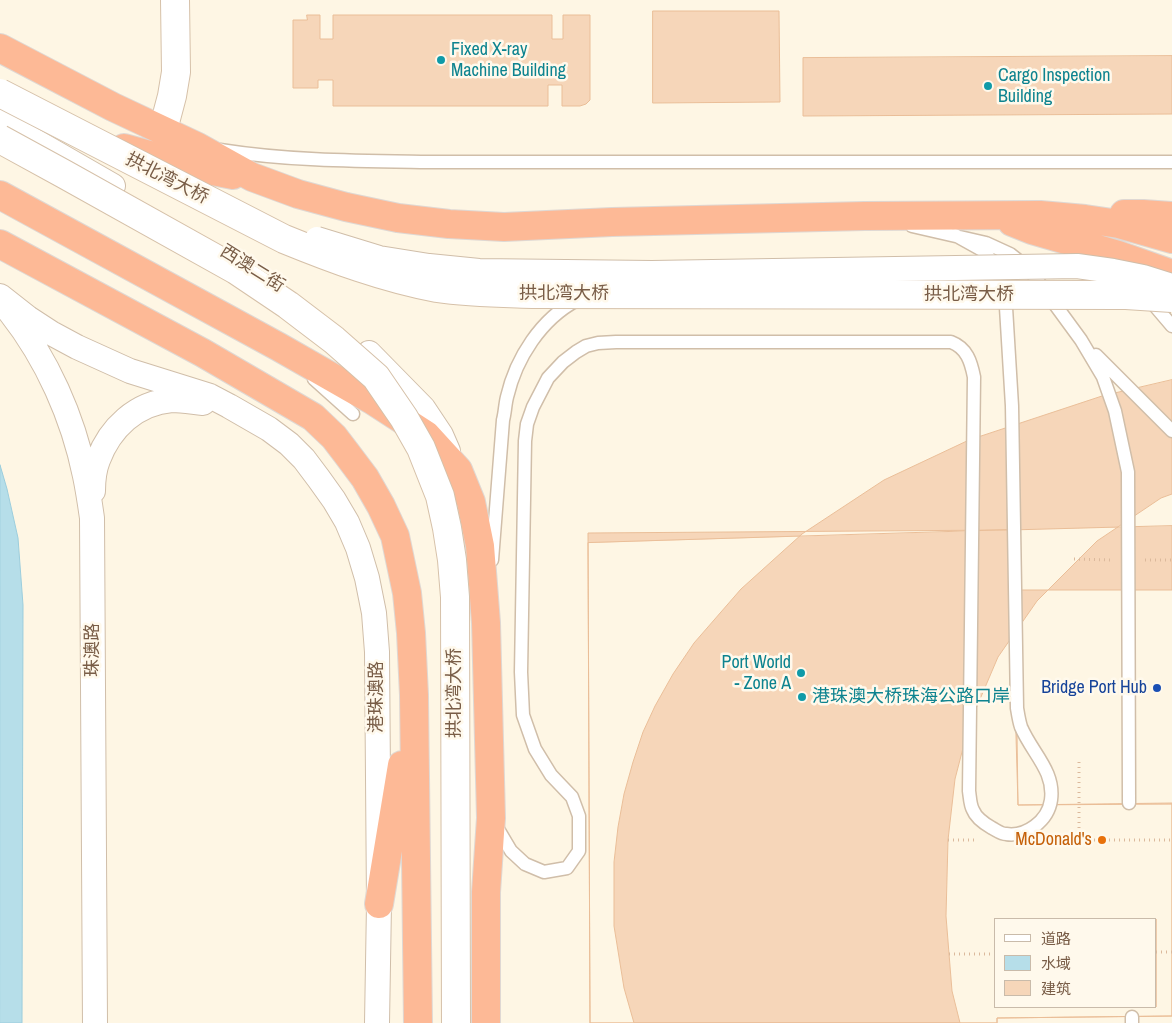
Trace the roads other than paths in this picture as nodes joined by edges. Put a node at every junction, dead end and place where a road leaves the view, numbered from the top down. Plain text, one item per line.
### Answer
1 (175, 0) edge
2 (0, 48) edge
3 (0, 82) edge
4 (0, 93) edge
5 (0, 121) edge
6 (163, 130) junction
7 (0, 139) edge
8 (198, 147) junction
9 (124, 148) junction
10 (1172, 162) edge
11 (252, 177) junction
12 (6, 198) edge
13 (1172, 208) edge
14 (1143, 214) junction
15 (864, 216) junction
16 (1172, 216) edge
17 (1036, 222) junction
18 (955, 235) junction
19 (1172, 239) edge
20 (0, 244) edge
21 (1120, 266) junction
22 (652, 272) junction
23 (1172, 274) edge
24 (1172, 286) edge
25 (1172, 291) edge
26 (0, 297) edge
27 (1172, 298) edge
28 (1172, 326) edge
29 (1081, 340) junction
30 (279, 346) junction
31 (353, 414) dead end
32 (248, 417) junction
33 (1172, 432) edge
34 (458, 470) junction
35 (92, 520) junction
36 (486, 623) junction
37 (414, 695) junction
38 (1129, 803) dead end
39 (491, 818) junction
40 (379, 904) junction
41 (95, 1023) edge
42 (377, 1023) edge
43 (418, 1023) edge
44 (456, 1023) edge
45 (486, 1023) edge

1 - 6 main road
2 - 6 highway
3 - 9 street
4 - 27 main road, 拱北湾大桥, bridge
5 - 34 street, 西澳二街
6 - 8 highway
7 - 44 main road, 拱北湾大桥, bridge
8 - 10 lane
8 - 11 highway
9 - 11 highway
9 - 22 street, bridge
11 - 15 highway
12 - 30 highway
13 - 14 highway
14 - 16 highway
14 - 17 highway
15 - 17 highway
15 - 18 lane
17 - 19 highway
17 - 21 highway
17 - 23 highway
18 - 29 lane
18 - 39 lane
20 - 37 highway
21 - 25 highway
21 - 28 lane
22 - 24 street, bridge
22 - 36 lane
26 - 32 street
26 - 35 street, 珠澳路
29 - 33 lane
29 - 38 lane
30 - 31 lane
30 - 34 highway
32 - 35 street
32 - 40 street, 港珠澳路
34 - 36 highway
35 - 41 street, 珠澳路
36 - 39 highway
37 - 40 highway
37 - 43 highway
39 - 45 highway
40 - 42 street, 港珠澳路

